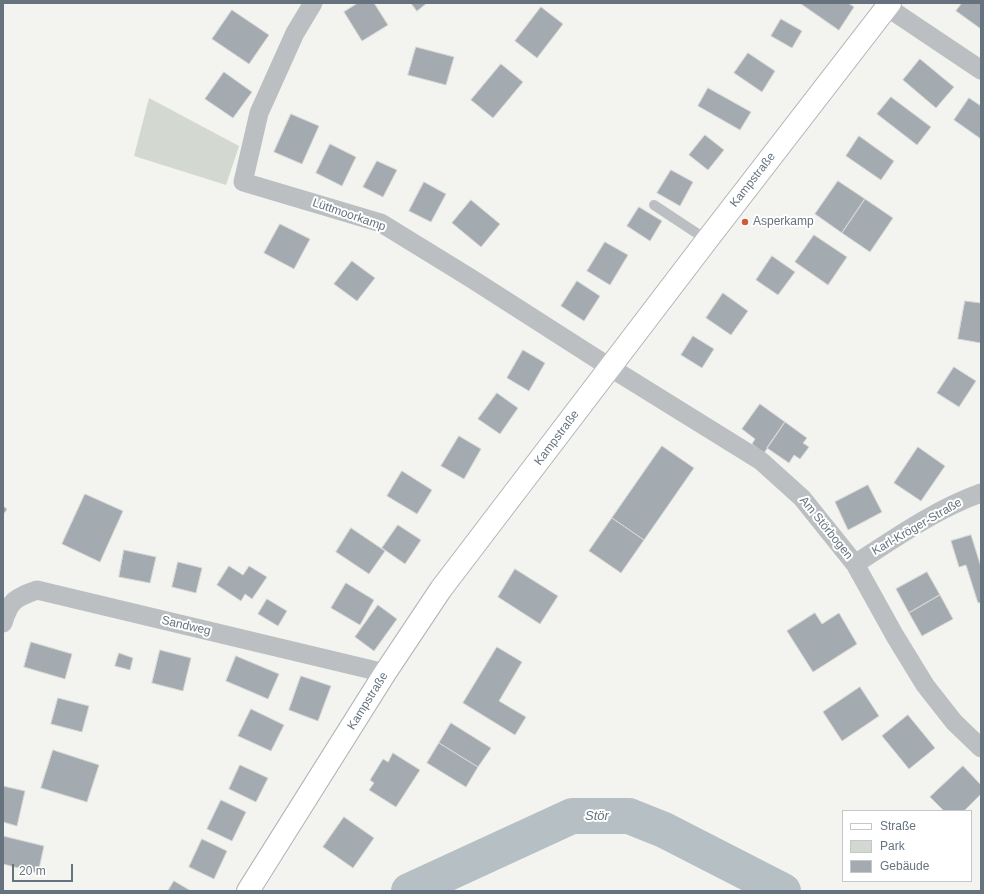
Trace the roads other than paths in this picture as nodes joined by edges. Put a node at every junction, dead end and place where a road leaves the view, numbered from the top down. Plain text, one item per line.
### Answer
1 (314, 3) edge
2 (889, 5) edge
3 (981, 70) edge
4 (654, 205) dead end
5 (707, 240) junction
6 (610, 368) junction
7 (981, 493) edge
8 (855, 564) junction
9 (3, 623) edge
10 (385, 673) junction
11 (981, 748) edge
12 (248, 891) edge

1 - 6 street, Lüttmoorkamp
2 - 3 street
2 - 5 street, Kampstraße
4 - 5 lane
5 - 6 street, Kampstraße
6 - 8 street, Am Störbogen
6 - 10 street, Kampstraße
7 - 8 street, Karl-Kröger-Straße
8 - 11 street, Am Störbogen
9 - 10 street, Sandweg
10 - 12 street, Kampstraße

